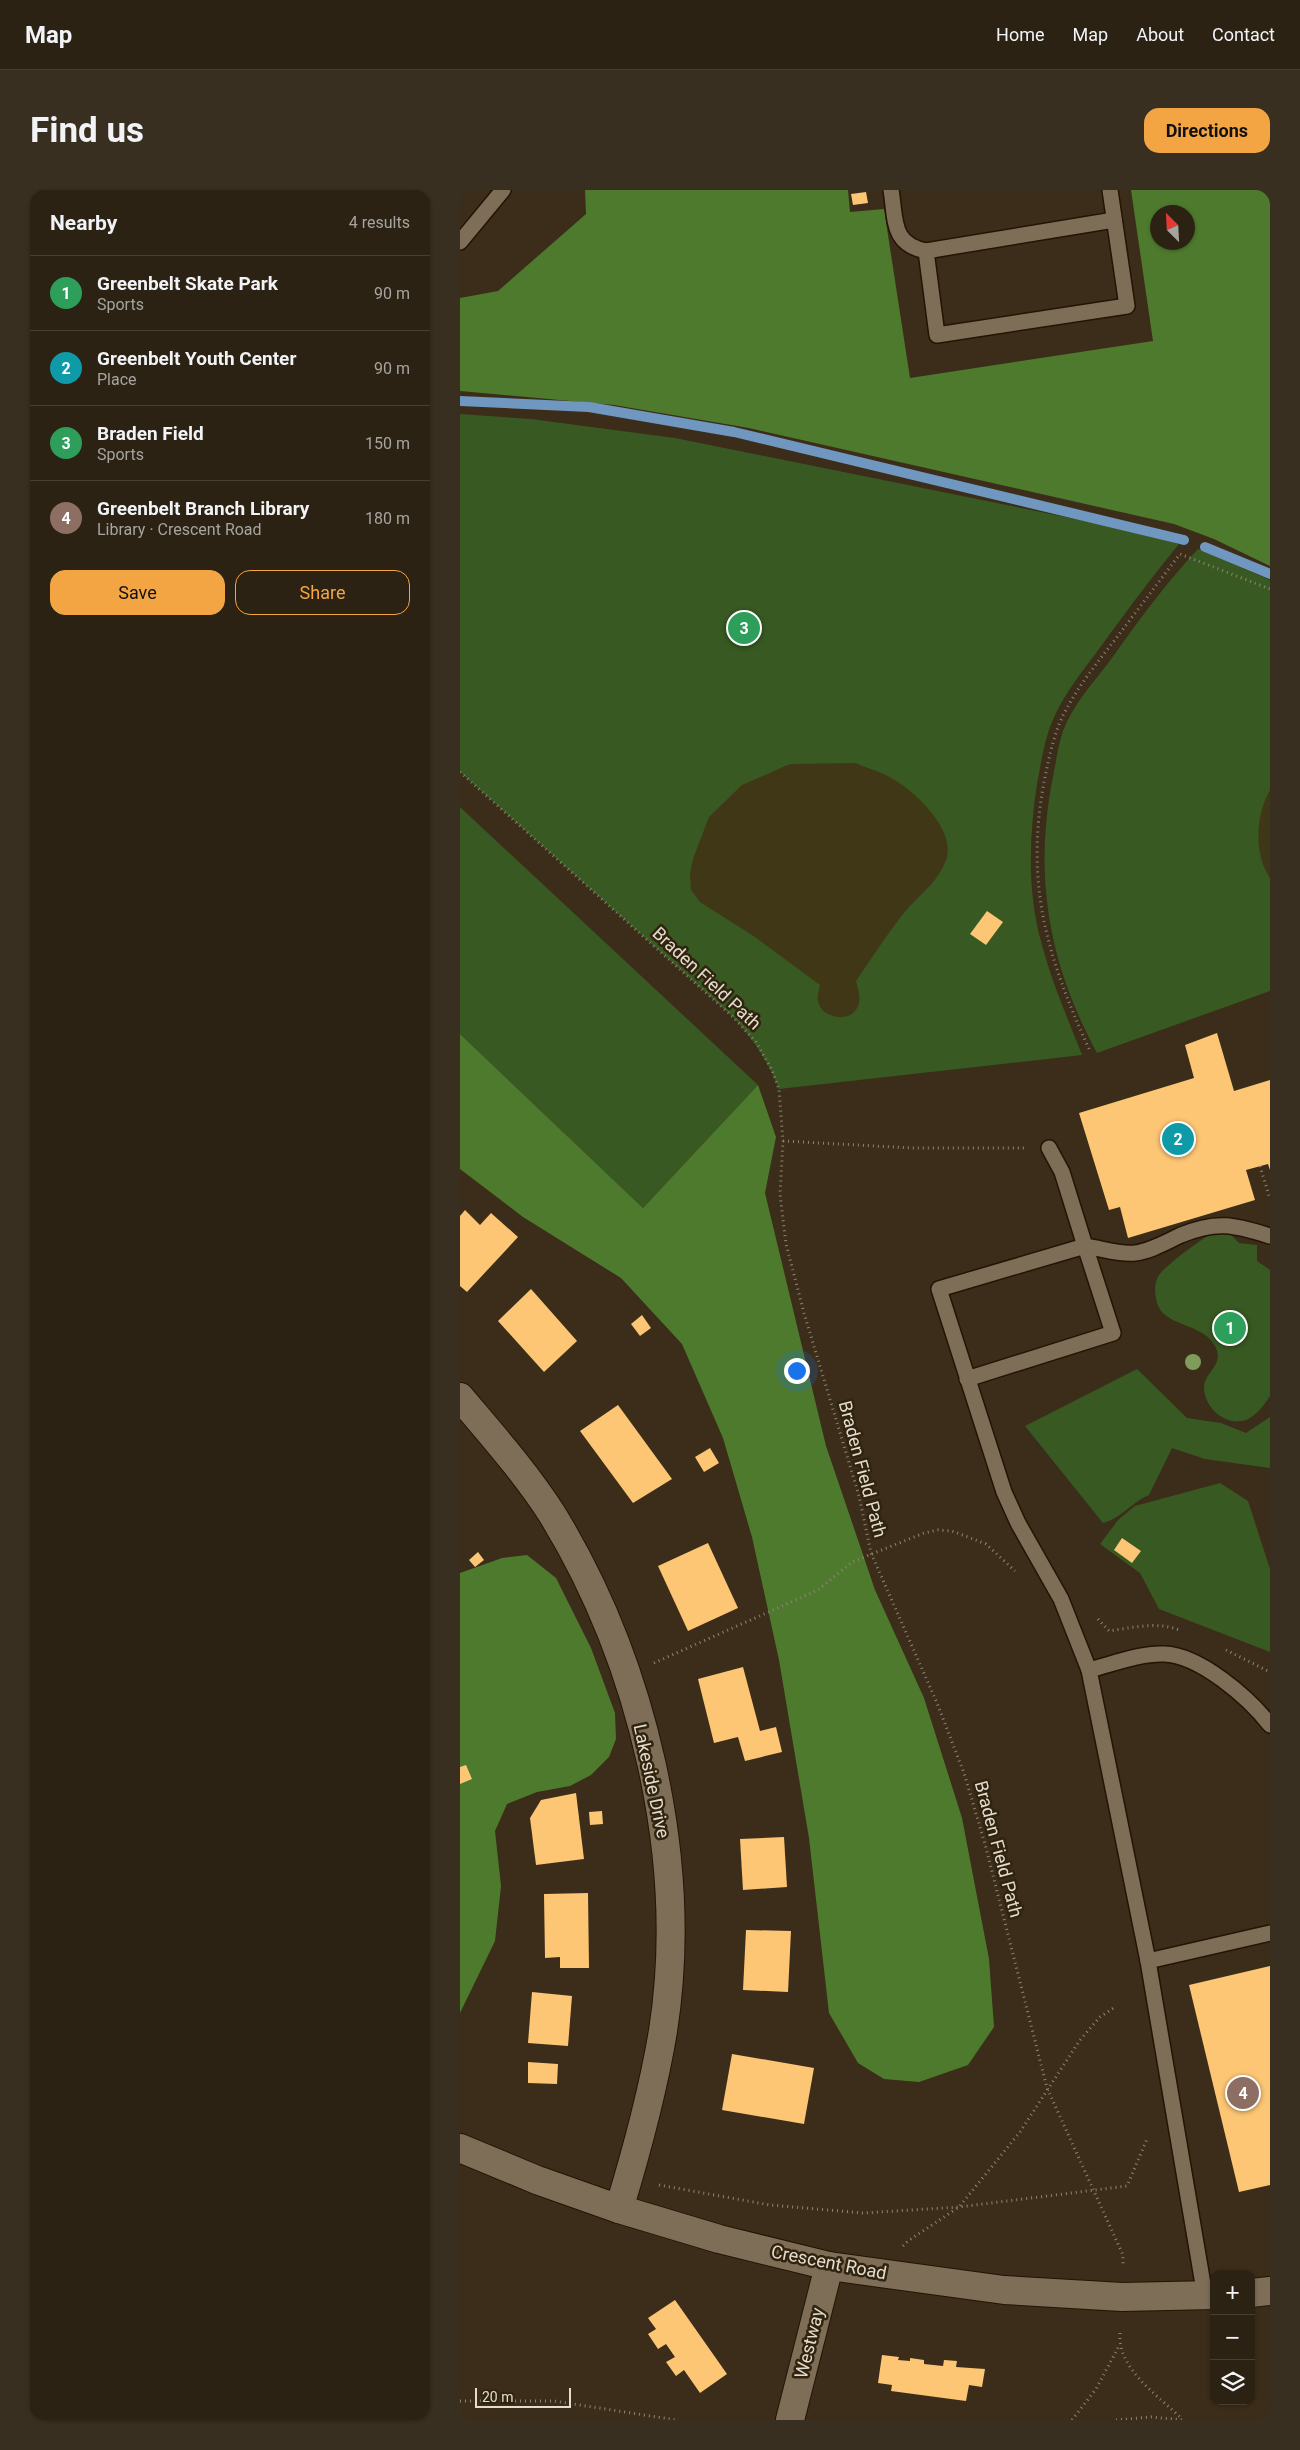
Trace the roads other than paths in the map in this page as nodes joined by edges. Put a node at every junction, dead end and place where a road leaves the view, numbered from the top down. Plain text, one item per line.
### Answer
1 (503, 190) edge
2 (891, 190) edge
3 (1110, 190) edge
4 (1114, 220) junction
5 (460, 242) edge
6 (926, 251) junction
7 (1049, 1148) road end
8 (1270, 1236) edge
9 (1085, 1246) junction
10 (967, 1379) junction
11 (460, 1397) edge
12 (1089, 1670) junction
13 (1270, 1725) edge
14 (1270, 1933) edge
15 (1148, 1961) junction
16 (460, 2148) edge
17 (619, 2209) junction
18 (829, 2266) junction
19 (1270, 2291) edge
20 (1255, 2293) edge
21 (1209, 2296) edge
22 (790, 2420) edge

1 - 5 lane
2 - 6 lane
3 - 4 lane
4 - 6 lane
4 - 6 lane
7 - 9 lane
8 - 9 lane
9 - 10 lane
9 - 10 lane
10 - 12 lane
11 - 17 street, Lakeside Drive
12 - 13 lane
12 - 15 lane
14 - 15 lane
15 - 21 lane
16 - 17 street, Crescent Road
17 - 18 street, Crescent Road
18 - 21 street, Crescent Road
18 - 22 street, Westway
19 - 20 street

